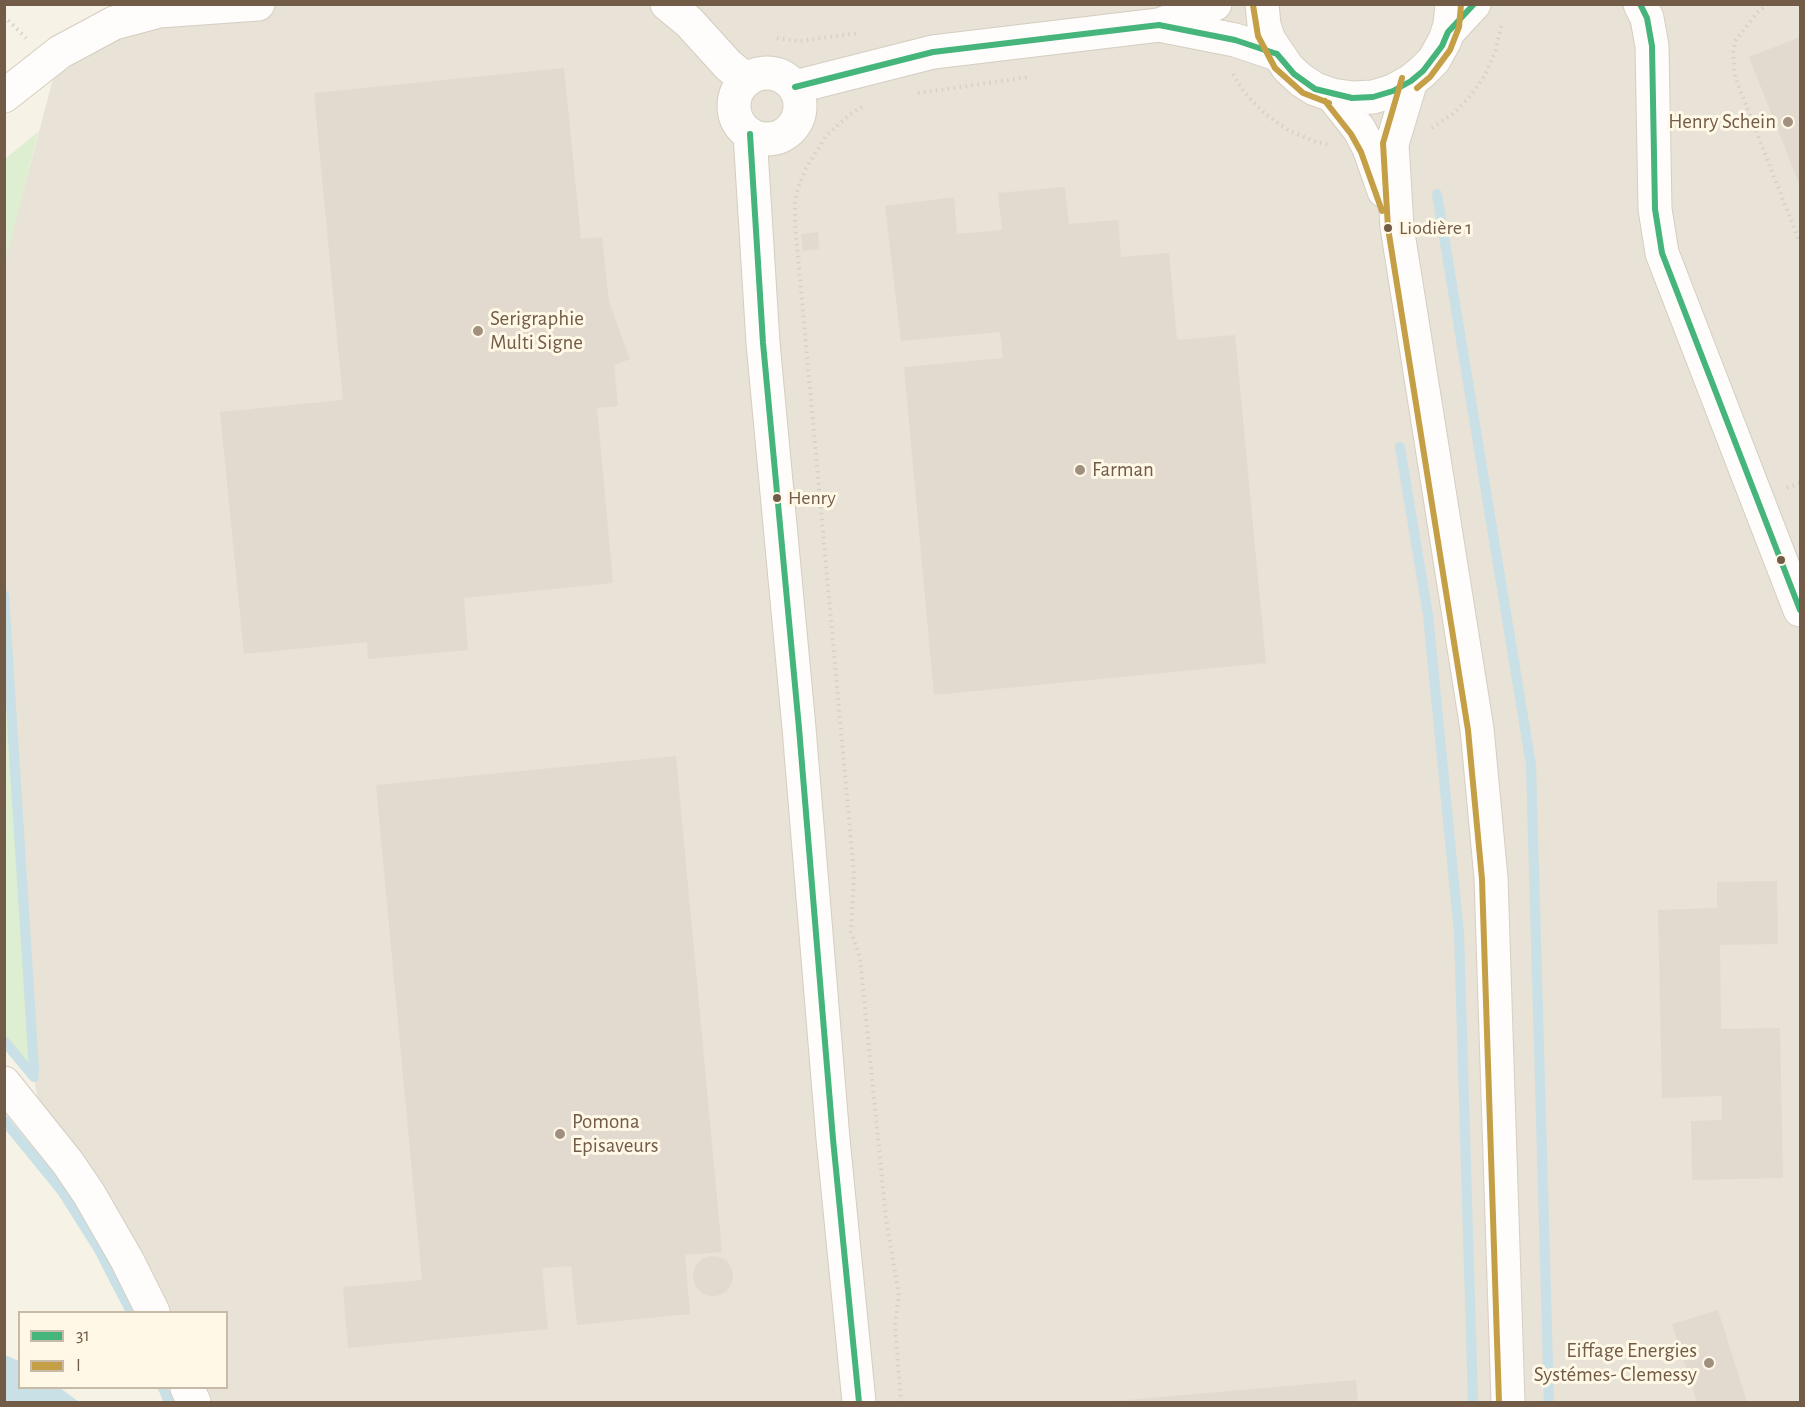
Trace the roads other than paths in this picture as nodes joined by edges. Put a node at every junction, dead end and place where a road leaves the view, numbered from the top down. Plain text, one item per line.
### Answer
1 (258, 4) edge
2 (667, 4) edge
3 (1215, 4) edge
4 (1262, 4) edge
5 (1474, 4) edge
6 (1640, 4) edge
7 (1450, 18) edge
8 (1159, 25) junction
9 (1277, 54) junction
10 (746, 81) junction
11 (1411, 81) junction
12 (795, 87) junction
13 (1332, 95) junction
14 (4, 96) edge
15 (750, 134) junction
16 (1397, 227) junction
17 (1800, 610) edge
18 (4, 1083) edge
19 (152, 1311) edge
20 (859, 1402) edge
21 (1508, 1402) edge

1 - 14 street
2 - 10 street
3 - 8 street
4 - 9 street
5 - 7 street
6 - 17 street
7 - 11 street
8 - 9 street
8 - 12 street
9 - 13 street
10 - 12 street
10 - 15 street
11 - 13 street
11 - 16 street
12 - 15 street
13 - 16 street
15 - 20 street
16 - 21 street
18 - 19 street

